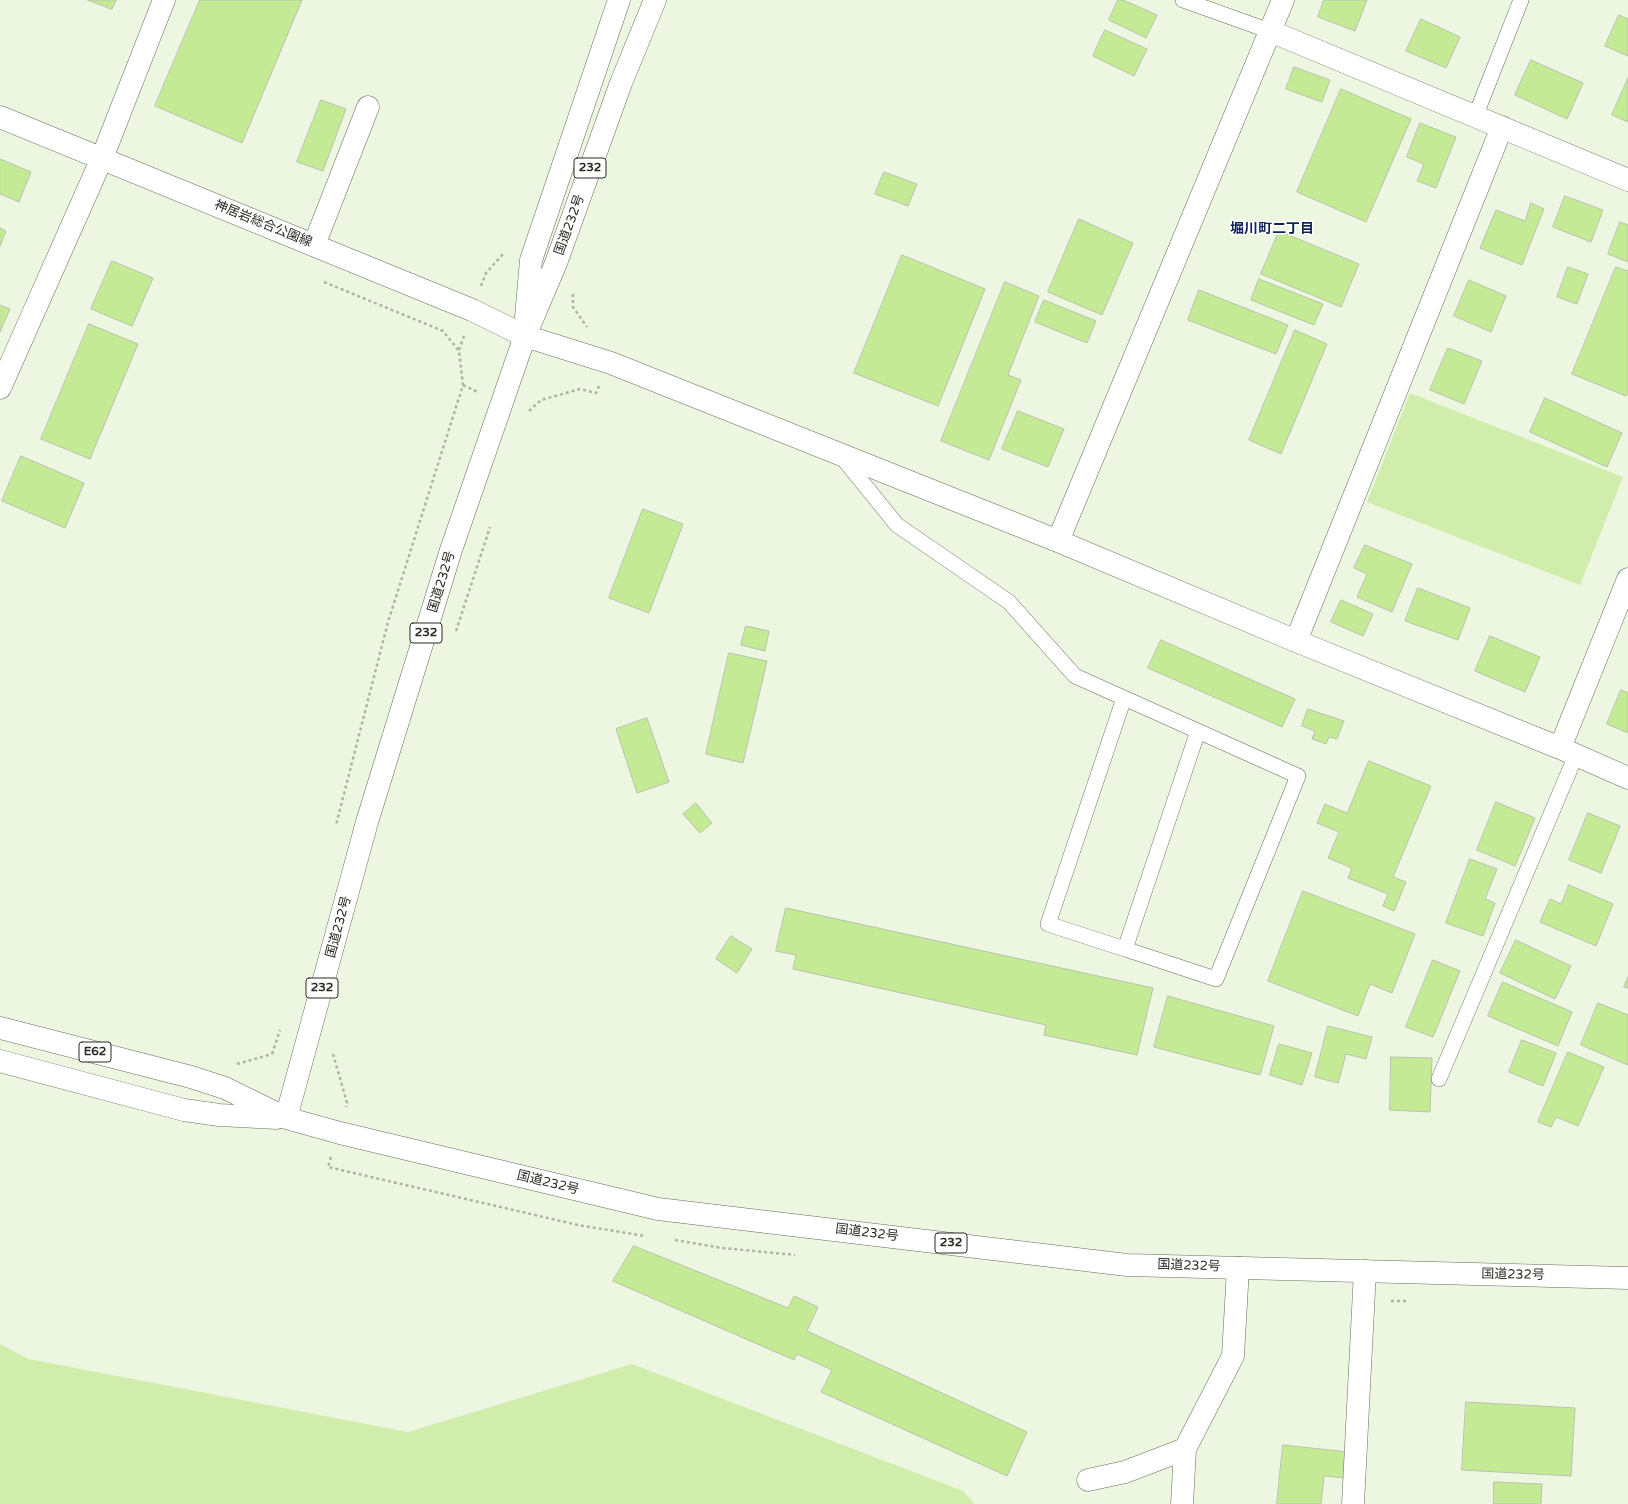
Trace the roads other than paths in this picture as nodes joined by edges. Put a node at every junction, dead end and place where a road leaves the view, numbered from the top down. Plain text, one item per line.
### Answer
1 (164, 0) edge
2 (619, 0) edge
3 (655, 0) edge
4 (1183, 0) edge
5 (1283, 0) edge
6 (1521, 0) edge
7 (1270, 31) junction
8 (368, 107) dead end
9 (0, 117) edge
10 (1475, 117) junction
11 (1502, 127) junction
12 (102, 158) junction
13 (1628, 180) edge
14 (314, 245) junction
15 (525, 336) junction
16 (0, 388) edge
17 (839, 454) junction
18 (1058, 540) junction
19 (1628, 579) edge
20 (1296, 641) junction
21 (1124, 698) junction
22 (1198, 731) junction
23 (1568, 751) junction
24 (1628, 778) edge
25 (1125, 949) junction
26 (0, 1028) edge
27 (0, 1061) edge
28 (1439, 1079) dead end
29 (286, 1118) junction
30 (1238, 1268) junction
31 (1365, 1271) junction
32 (1628, 1278) edge
33 (1185, 1449) junction
34 (1088, 1480) dead end
35 (1182, 1504) edge
36 (1354, 1504) edge

1 - 12 main road
2 - 15 main road, 国道232号 / 232
3 - 15 main road, 国道232号 / 232
4 - 7 lane
5 - 7 main road
6 - 10 lane
7 - 10 main road
7 - 18 main road
8 - 14 main road
9 - 12 main road, 神居岩総合公園線
10 - 11 main road
11 - 13 main road
11 - 20 main road
12 - 14 main road, 神居岩総合公園線
12 - 16 main road
14 - 15 main road, 神居岩総合公園線
15 - 17 main road, 神居岩総合公園線
15 - 29 main road, 国道232号 / 232
17 - 18 main road, 神居岩総合公園線
17 - 21 lane
18 - 20 main road, 神居岩総合公園線
19 - 23 main road
20 - 23 main road, 神居岩総合公園線
21 - 22 lane
21 - 25 lane
22 - 25 lane
22 - 25 lane
23 - 24 main road, 神居岩総合公園線
23 - 28 lane
26 - 29 main road, E62
27 - 29 main road
29 - 30 main road, 国道232号 / 232
30 - 31 main road, 国道232号 / 232
30 - 33 main road
31 - 32 main road, 国道232号 / 232
31 - 36 main road
33 - 34 main road
33 - 35 main road

